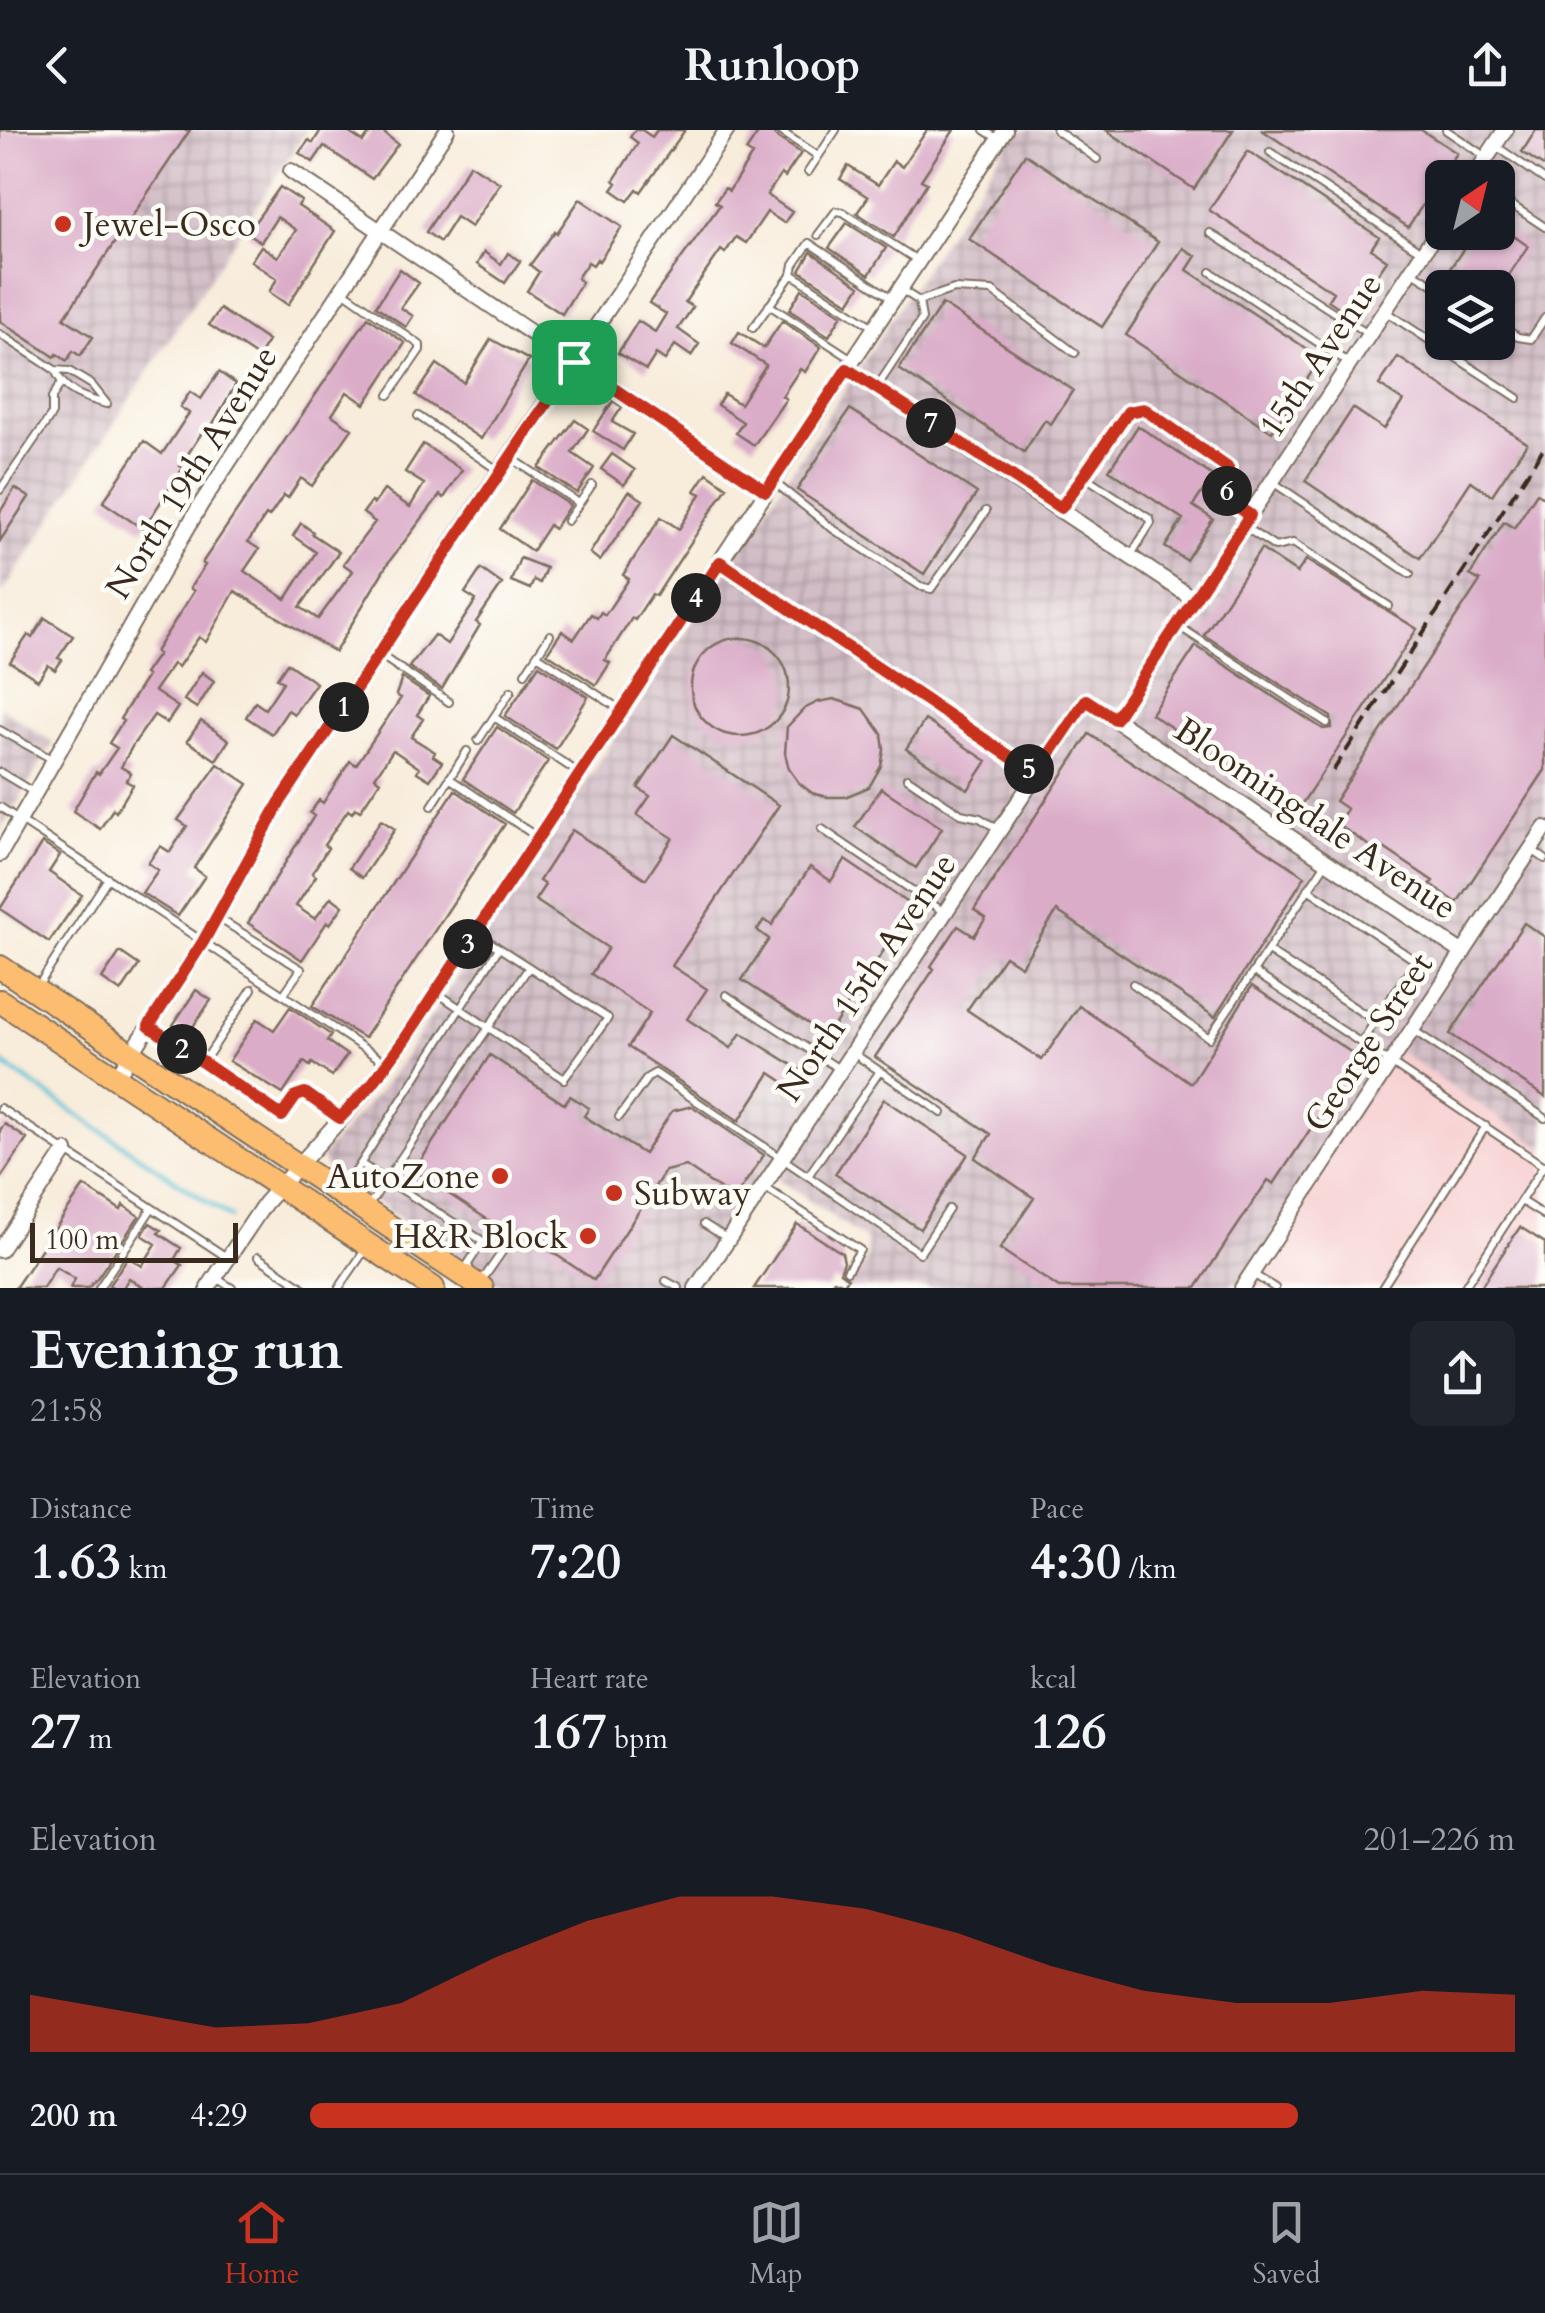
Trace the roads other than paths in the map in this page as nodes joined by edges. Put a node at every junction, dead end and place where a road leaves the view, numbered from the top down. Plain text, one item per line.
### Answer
1 (447, 130) edge
2 (727, 130) edge
3 (779, 130) edge
4 (836, 130) edge
5 (984, 130) edge
6 (1056, 130) edge
7 (1446, 130) edge
8 (1505, 130) edge
9 (1002, 135) edge
10 (1491, 151) junction
11 (1270, 152) dead end
12 (818, 156) junction
13 (1097, 159) dead end
14 (1485, 160) edge
15 (291, 171) dead end
16 (808, 172) dead end
17 (1545, 180) edge
18 (1515, 207) edge
19 (1545, 227) edge
20 (381, 230) junction
21 (1210, 233) dead end
22 (818, 235) dead end
23 (1426, 250) edge
24 (1424, 253) junction
25 (918, 261) junction
26 (1412, 271) junction
27 (1211, 272) dead end
28 (792, 274) junction
29 (1425, 279) edge
30 (342, 290) junction
31 (897, 294) junction
32 (919, 302) junction
33 (769, 305) junction
34 (1385, 311) junction
35 (1545, 318) edge
36 (753, 328) dead end
37 (874, 328) junction
38 (0, 334) edge
39 (1370, 334) junction
40 (1515, 335) edge
41 (1075, 353) dead end
42 (574, 362) junction
43 (850, 364) junction
44 (1350, 364) junction
45 (55, 370) junction
46 (60, 383) junction
47 (876, 388) junction
48 (389, 394) dead end
49 (1518, 398) dead end
50 (418, 416) dead end
51 (510, 457) junction
52 (500, 472) junction
53 (1084, 476) junction
54 (1272, 482) junction
55 (592, 484) dead end
56 (770, 486) junction
57 (0, 490) edge
58 (579, 503) junction
59 (1061, 508) junction
60 (986, 510) dead end
61 (568, 521) dead end
62 (1246, 521) junction
63 (1130, 556) junction
64 (720, 562) junction
65 (1410, 574) dead end
66 (1194, 599) junction
67 (1389, 606) dead end
68 (1178, 624) junction
69 (550, 636) dead end
70 (537, 654) junction
71 (379, 655) junction
72 (525, 672) dead end
73 (510, 691) dead end
74 (1086, 700) joint
75 (449, 702) dead end
76 (622, 710) junction
77 (494, 717) junction
78 (1115, 719) junction
79 (1326, 723) dead end
80 (0, 730) edge
81 (478, 741) dead end
82 (467, 751) dead end
83 (55, 761) junction
84 (0, 772) edge
85 (580, 774) junction
86 (1036, 774) junction
87 (449, 778) junction
88 (908, 778) dead end
89 (37, 794) junction
90 (432, 806) dead end
91 (0, 807) edge
92 (22, 820) junction
93 (822, 828) dead end
94 (1545, 828) edge
95 (999, 830) junction
96 (538, 837) junction
97 (1531, 850) junction
98 (0, 854) edge
99 (1545, 859) edge
100 (1327, 862) junction
101 (108, 878) junction
102 (1308, 889) junction
103 (945, 912) junction
104 (217, 917) junction
105 (476, 932) junction
106 (203, 942) junction
107 (499, 948) junction
108 (1268, 951) junction
109 (1463, 953) junction
110 (0, 967) edge
111 (528, 967) junction
112 (1254, 972) junction
113 (1132, 984) dead end
114 (252, 989) dead end
115 (35, 990) junction
116 (436, 992) junction
117 (283, 994) junction
118 (726, 995) dead end
119 (0, 1002) edge
120 (461, 1010) junction
121 (1376, 1021) junction
122 (149, 1026) junction
123 (486, 1029) junction
124 (1412, 1030) junction
125 (1361, 1043) junction
126 (852, 1053) junction
127 (131, 1055) junction
128 (1391, 1062) junction
129 (203, 1063) junction
130 (387, 1064) junction
131 (840, 1070) junction
132 (880, 1071) junction
133 (116, 1078) junction
134 (0, 1108) edge
135 (942, 1112) dead end
136 (340, 1118) junction
137 (619, 1118) dead end
138 (1545, 1118) edge
139 (1486, 1126) junction
140 (66, 1151) junction
141 (782, 1158) junction
142 (361, 1164) junction
143 (297, 1165) junction
144 (1544, 1166) edge
145 (808, 1176) junction
146 (387, 1180) junction
147 (280, 1186) junction
148 (763, 1187) junction
149 (341, 1194) junction
150 (1521, 1200) junction
151 (152, 1208) junction
152 (949, 1210) dead end
153 (366, 1211) junction
154 (1545, 1216) edge
155 (704, 1224) dead end
156 (728, 1240) junction
157 (368, 1245) junction
158 (0, 1250) edge
159 (502, 1252) dead end
160 (231, 1253) junction
161 (258, 1257) dead end
162 (847, 1271) dead end
163 (1252, 1273) junction
164 (666, 1281) dead end
165 (211, 1282) edge
166 (476, 1284) edge
167 (99, 1288) edge
168 (232, 1288) edge
169 (304, 1288) edge
170 (339, 1288) edge
171 (433, 1288) edge
172 (679, 1288) edge
173 (696, 1288) edge
174 (1242, 1288) edge
175 (1276, 1288) edge
176 (1382, 1288) edge
177 (1464, 1288) edge

1 - 20 street, North 19th Avenue
2 - 42 street
3 - 12 lane
4 - 12 lane
5 - 9 lane
6 - 13 lane
7 - 10 lane
8 - 10 street
9 - 25 street
10 - 14 street
10 - 17 lane
11 - 24 lane
12 - 16 lane
15 - 20 street
18 - 19 lane
20 - 30 street, North 19th Avenue
20 - 42 street
21 - 39 lane
22 - 25 lane
23 - 24 street, 15th Avenue
24 - 26 street, 15th Avenue
25 - 31 street
26 - 29 lane
26 - 34 street, 15th Avenue
27 - 44 lane
28 - 31 lane
28 - 33 lane
28 - 37 lane
30 - 48 lane
30 - 83 street, North 19th Avenue
31 - 32 lane
31 - 37 street
32 - 41 lane
32 - 47 lane
33 - 36 lane
33 - 43 lane
34 - 39 street, 15th Avenue
34 - 49 lane
35 - 40 lane
37 - 43 street
38 - 45 lane
39 - 44 street, 15th Avenue
42 - 51 street
42 - 56 street
43 - 47 street
43 - 56 street
44 - 54 street, 15th Avenue
45 - 46 lane
45 - 46 lane
46 - 57 lane
47 - 59 street
50 - 52 lane
51 - 52 street
51 - 58 lane
52 - 71 street
53 - 59 lane
53 - 62 lane
53 - 63 lane
54 - 62 street, 15th Avenue
54 - 65 lane
55 - 58 lane
56 - 60 lane
56 - 64 street
58 - 61 lane
59 - 63 street
62 - 66 street, 15th Avenue
62 - 67 lane
63 - 66 street
64 - 76 street
64 - 86 lane
66 - 68 street, 15th Avenue
68 - 78 street, 15th Avenue
68 - 79 lane
69 - 70 lane
70 - 72 lane
70 - 76 lane
71 - 75 lane
71 - 104 street
73 - 77 lane
74 - 78 street, Bloomingdale Avenue
74 - 86 street, North 15th Avenue
76 - 85 street
77 - 81 lane
77 - 85 lane
78 - 100 street, Bloomingdale Avenue
80 - 83 lane
82 - 87 lane
83 - 89 street, North 19th Avenue
84 - 89 lane
85 - 96 street
86 - 95 street, North 15th Avenue
87 - 90 lane
87 - 96 lane
88 - 95 lane
89 - 92 street, North 19th Avenue
91 - 92 lane
92 - 98 street, North 19th Avenue
92 - 101 lane
93 - 103 lane
94 - 97 street, George Street
95 - 103 street, North 15th Avenue
96 - 105 street
97 - 99 lane
97 - 109 street, George Street
100 - 102 lane
100 - 109 street, Bloomingdale Avenue
101 - 106 lane
101 - 115 lane
102 - 108 lane
102 - 121 lane
103 - 126 street, North 15th Avenue
104 - 106 street
104 - 117 lane
105 - 107 lane
105 - 116 street
106 - 117 lane
106 - 122 street
107 - 111 lane
107 - 120 lane
108 - 112 lane
108 - 121 lane
109 - 124 street, George Street
110 - 115 main road
111 - 123 lane
111 - 123 lane
112 - 113 lane
112 - 125 lane
114 - 129 lane
115 - 127 main road
116 - 120 lane
116 - 130 street
117 - 130 lane
118 - 131 lane
119 - 133 main road
120 - 123 lane
120 - 142 lane
121 - 125 lane
122 - 127 street
122 - 129 lane
123 - 146 lane
124 - 128 street, George Street
124 - 138 lane
125 - 128 lane
126 - 131 street, North 15th Avenue
126 - 132 lane
127 - 133 street
127 - 143 main road
128 - 139 lane
128 - 163 street, George Street
129 - 136 lane
130 - 136 street
131 - 141 street, North 15th Avenue
132 - 135 lane
132 - 145 lane
133 - 147 main road
134 - 140 lane
136 - 143 street
137 - 141 lane
139 - 144 lane
139 - 176 lane
140 - 151 lane
140 - 158 street
141 - 145 lane
141 - 148 street, North 15th Avenue
142 - 146 lane
142 - 149 lane
143 - 147 street
143 - 149 main road
144 - 150 lane
145 - 152 lane
146 - 153 lane
146 - 166 lane
147 - 157 main road
147 - 160 street
148 - 156 street, North 15th Avenue
148 - 162 lane
149 - 153 main road
150 - 154 lane
150 - 177 lane
151 - 160 lane
151 - 167 lane
153 - 166 main road
155 - 156 lane
156 - 173 street, North 15th Avenue
157 - 170 lane
157 - 171 main road
159 - 166 lane
160 - 165 street
161 - 169 lane
163 - 174 street, George Street
163 - 175 lane
164 - 172 lane
165 - 168 lane

